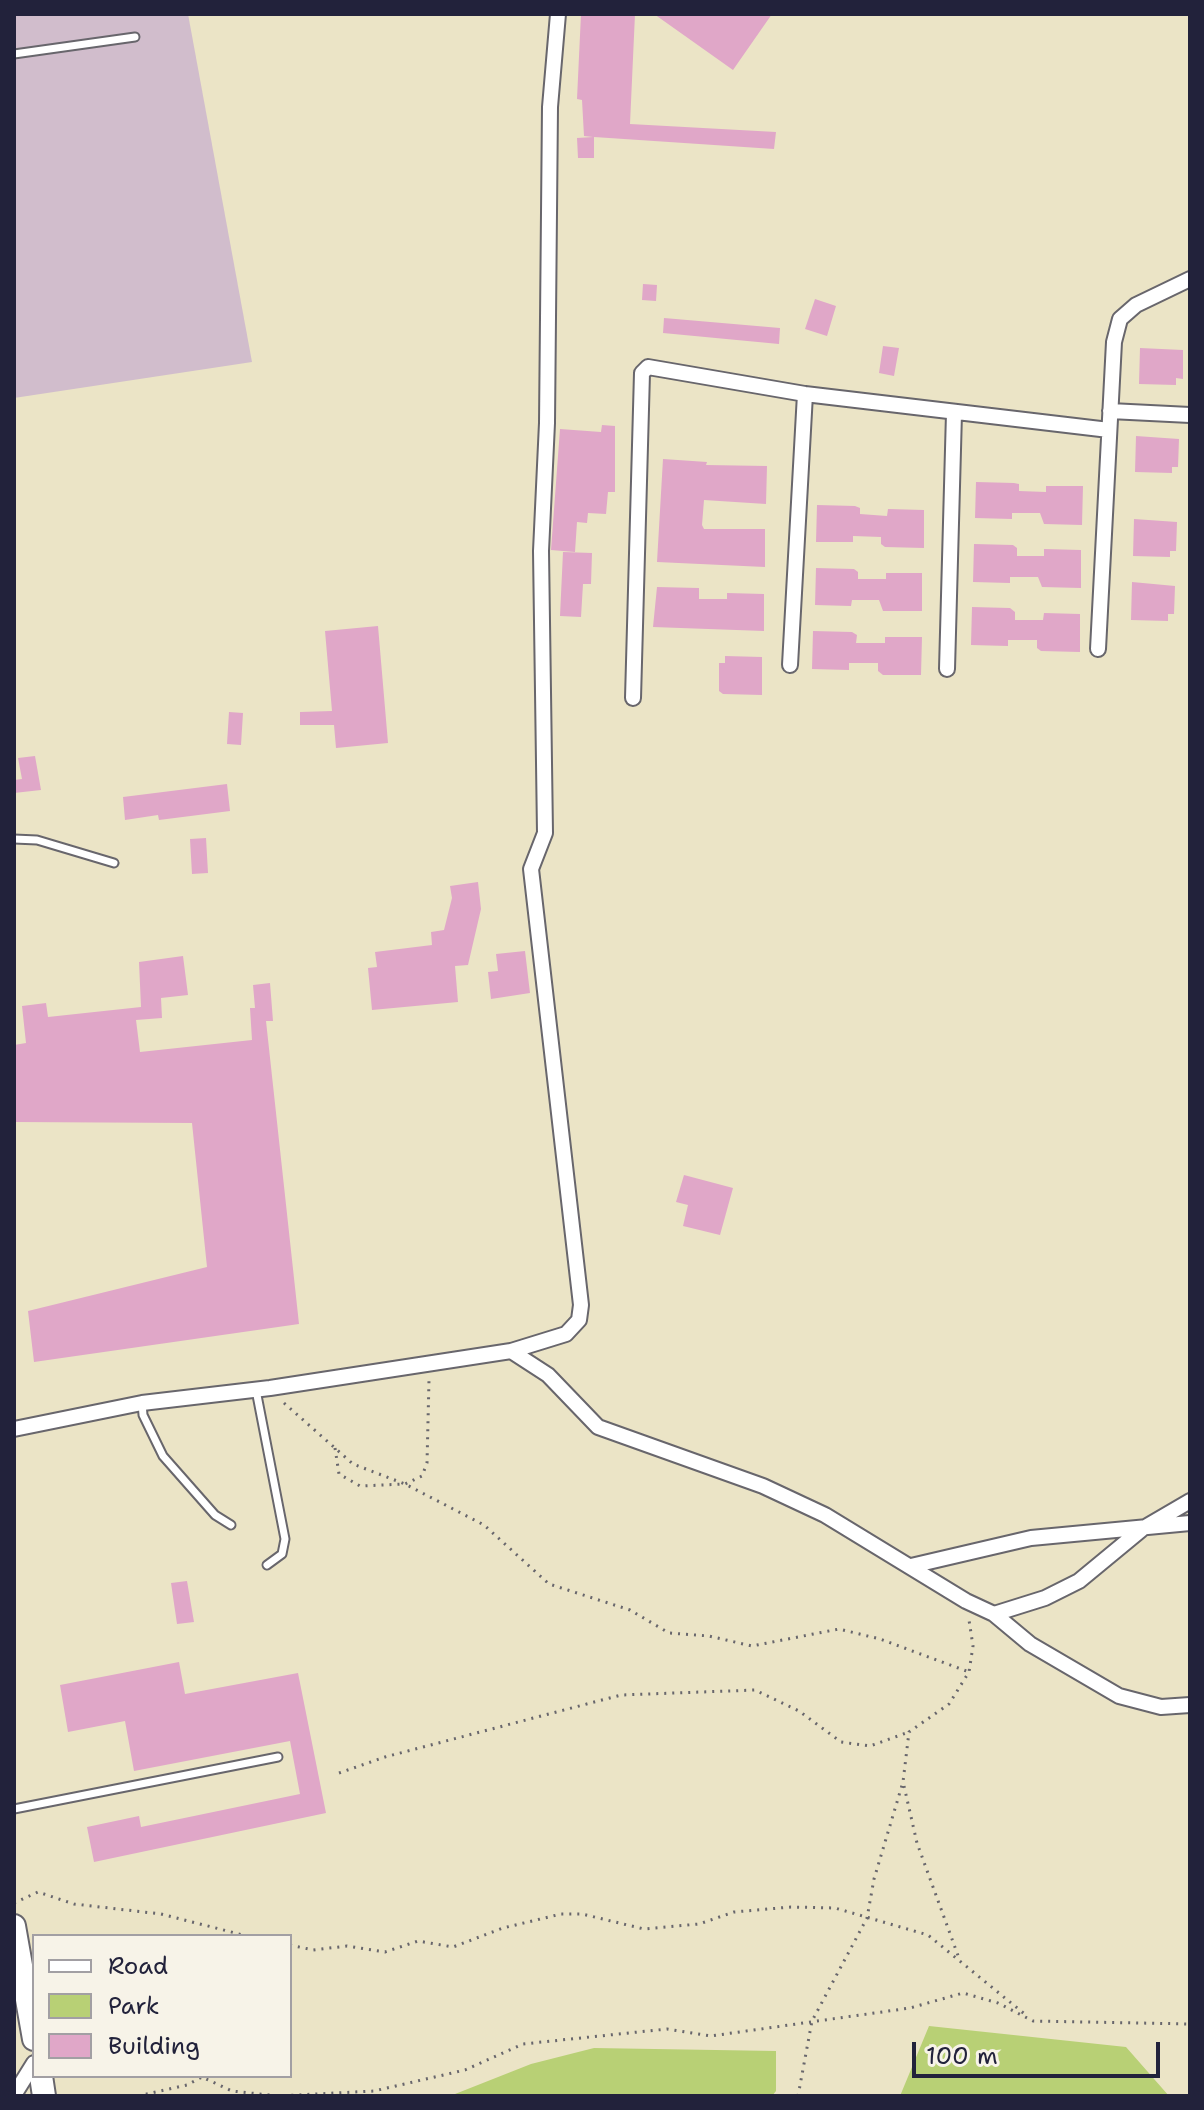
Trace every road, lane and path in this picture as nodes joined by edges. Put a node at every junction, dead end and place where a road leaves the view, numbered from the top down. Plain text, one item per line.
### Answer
1 (558, 14) edge
2 (135, 37) dead end
3 (14, 54) edge
4 (1190, 279) edge
5 (805, 394) junction
6 (1110, 411) junction
7 (954, 413) junction
8 (1190, 415) edge
9 (1109, 430) junction
10 (1098, 649) dead end
11 (790, 665) dead end
12 (947, 669) dead end
13 (633, 698) dead end
14 (14, 839) edge
15 (114, 863) dead end
16 (511, 1351) junction
17 (428, 1364) junction
18 (263, 1389) junction
19 (142, 1403) junction
20 (14, 1429) edge
21 (335, 1447) junction
22 (405, 1484) junction
23 (1190, 1501) edge
24 (1190, 1523) edge
25 (231, 1525) dead end
26 (1142, 1529) junction
27 (267, 1565) dead end
28 (911, 1566) junction
29 (966, 1601) junction
30 (994, 1614) junction
31 (969, 1672) junction
32 (1190, 1705) edge
33 (909, 1732) junction
34 (278, 1757) dead end
35 (339, 1773) dead end
36 (903, 1782) junction
37 (14, 1809) edge
38 (14, 1903) edge
39 (867, 1918) junction
40 (14, 1926) edge
41 (239, 1934) edge
42 (292, 1945) edge
43 (960, 1961) junction
44 (812, 2021) junction
45 (1033, 2021) junction
46 (1190, 2024) edge
47 (32, 2028) edge
48 (32, 2066) edge
49 (200, 2078) edge
50 (204, 2078) edge
51 (14, 2095) edge
52 (138, 2096) edge
53 (798, 2096) edge

1 - 16 street
2 - 3 lane
4 - 6 street
5 - 7 street
5 - 11 street
5 - 13 street
6 - 8 street
6 - 9 street
7 - 9 street
7 - 12 street
9 - 10 street
14 - 15 lane
16 - 17 street
16 - 28 street
17 - 18 street
17 - 22 path
18 - 19 street
18 - 21 path
18 - 27 lane
19 - 20 street
19 - 25 lane
21 - 22 path
21 - 22 path
22 - 31 path
23 - 26 street
24 - 26 street
26 - 28 street
26 - 30 street
28 - 29 street
29 - 30 street
29 - 31 path
30 - 32 street
31 - 33 path
33 - 35 path
33 - 36 path
34 - 37 lane
36 - 39 path
36 - 43 path
38 - 41 path
39 - 42 path
39 - 43 path
39 - 44 path
40 - 47 highway
43 - 45 path
44 - 45 path
44 - 50 path
44 - 53 path
45 - 46 path
48 - 51 street
49 - 52 path

